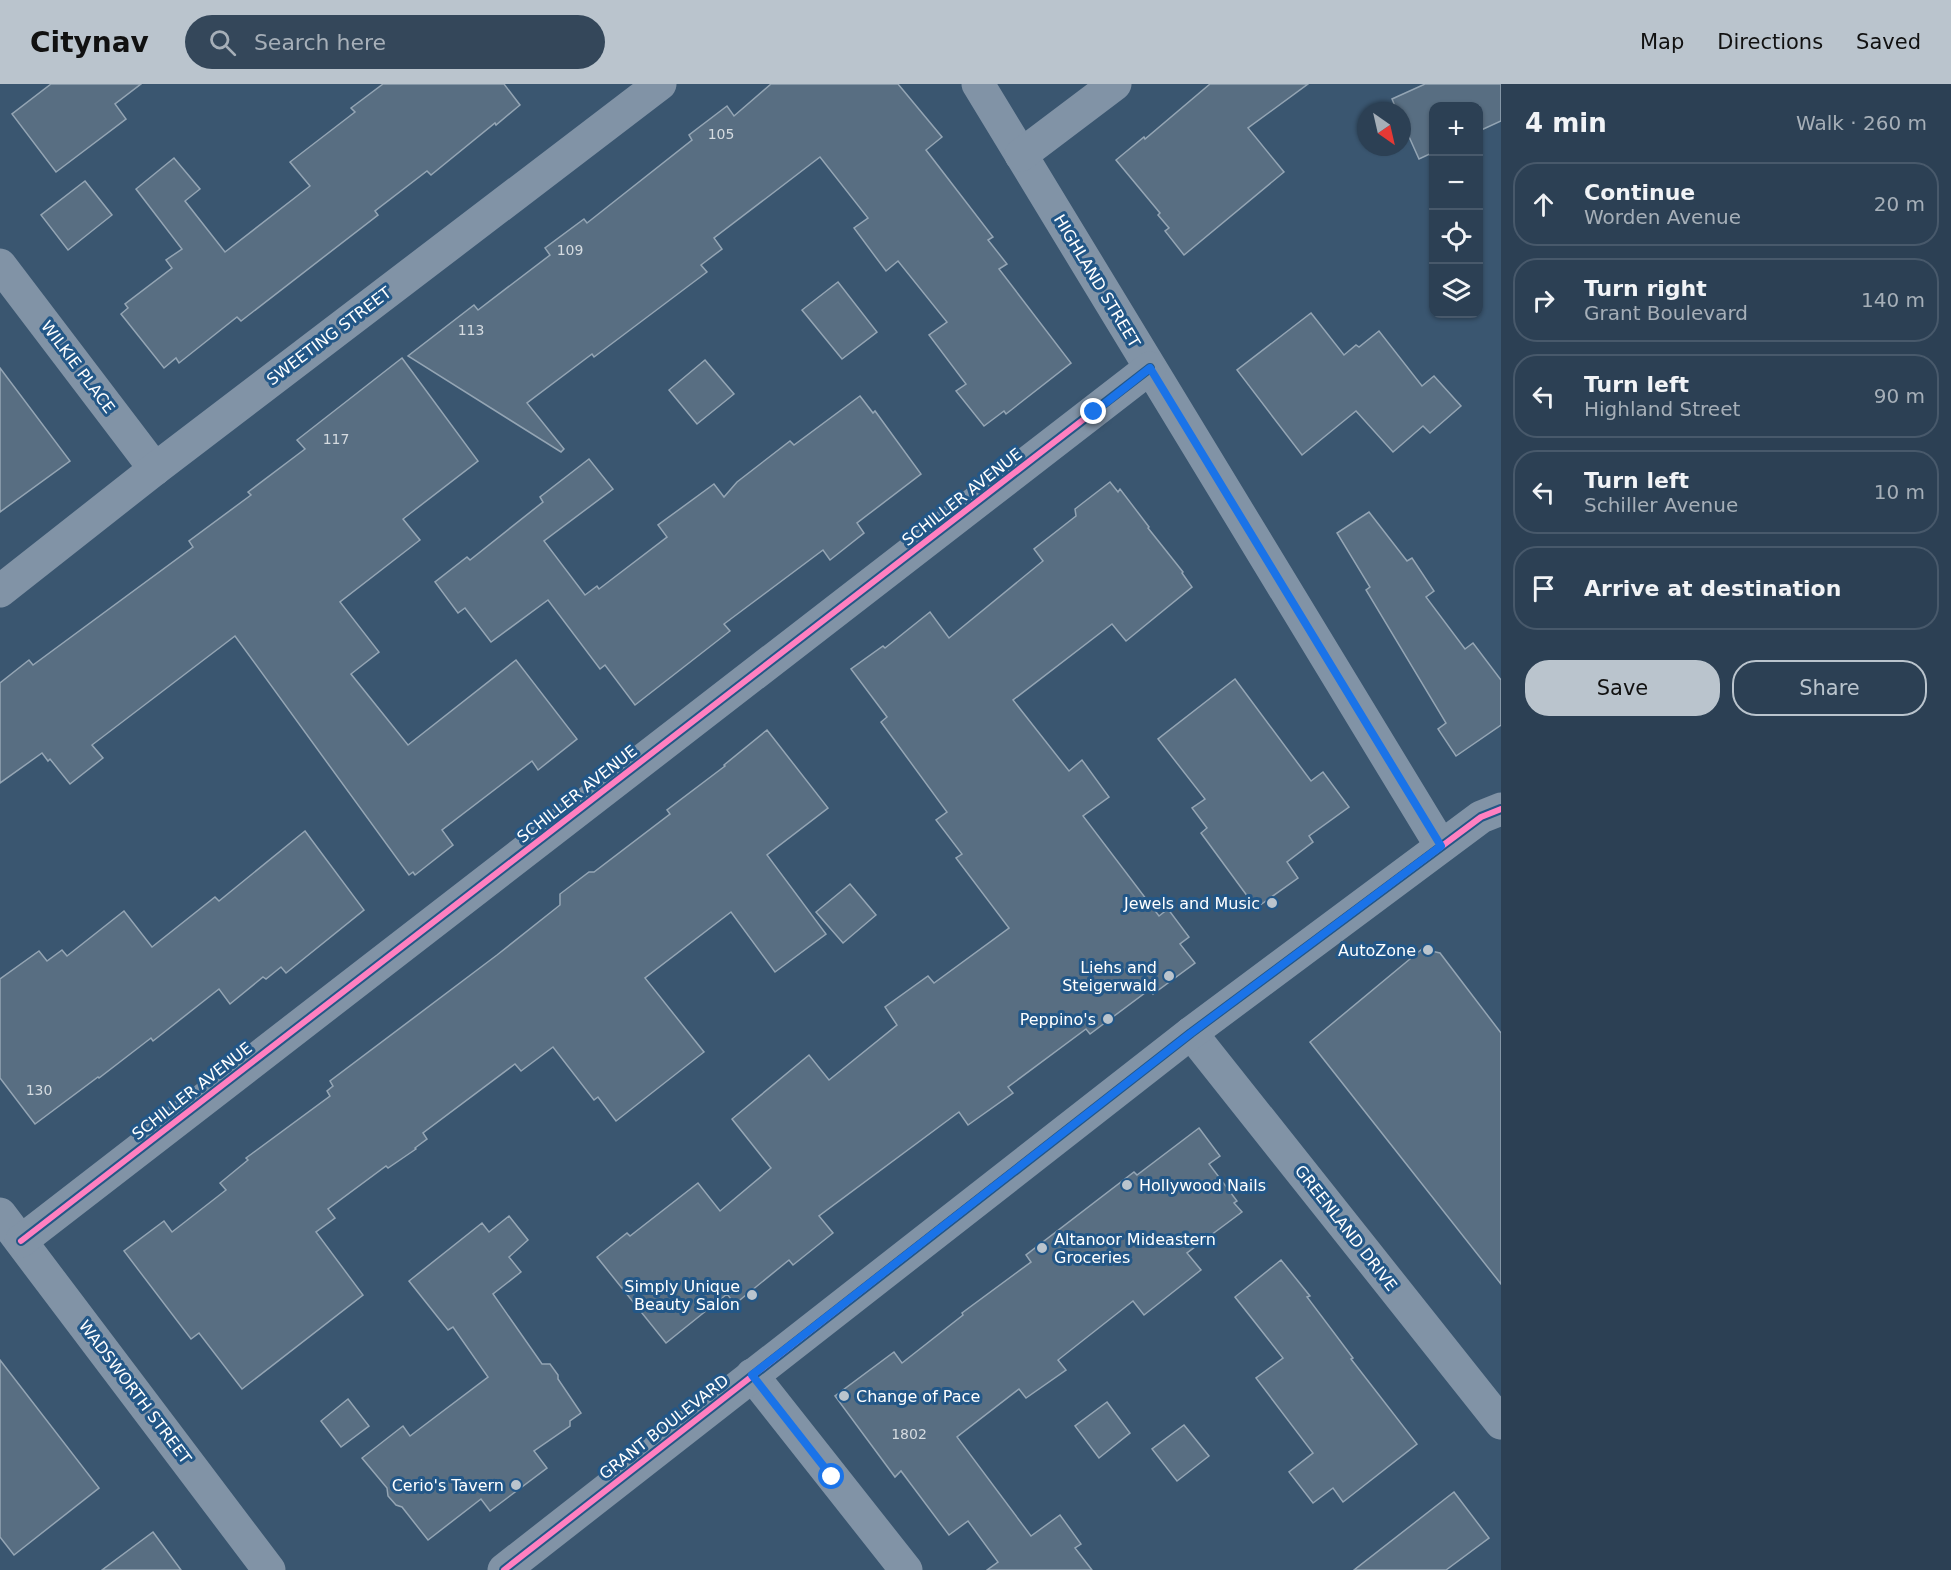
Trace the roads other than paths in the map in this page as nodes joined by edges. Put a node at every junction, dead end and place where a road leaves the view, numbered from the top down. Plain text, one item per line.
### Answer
1 (660, 84) edge
2 (978, 84) edge
3 (1115, 84) edge
4 (1021, 155) junction
5 (0, 265) edge
6 (1150, 368) junction
7 (155, 469) junction
8 (0, 591) edge
9 (1501, 809) edge
10 (1441, 846) junction
11 (1191, 1033) junction
12 (0, 1214) edge
13 (21, 1241) junction
14 (752, 1375) junction
15 (1501, 1423) edge
16 (269, 1570) edge
17 (504, 1570) edge
18 (906, 1570) edge

1 - 7 street, SWEETING STREET
2 - 4 street, HIGHLAND STREET
3 - 4 street
4 - 6 street, HIGHLAND STREET
5 - 7 street, WILKIE PLACE
6 - 10 street, HIGHLAND STREET
6 - 13 street, SCHILLER AVENUE
7 - 8 street, SWEETING STREET
9 - 10 street, GRANT BOULEVARD
10 - 11 street, GRANT BOULEVARD
11 - 14 street, GRANT BOULEVARD
11 - 15 street, GREENLAND DRIVE
12 - 13 street, WADSWORTH STREET
13 - 16 street, WADSWORTH STREET
14 - 17 street, GRANT BOULEVARD
14 - 18 street

